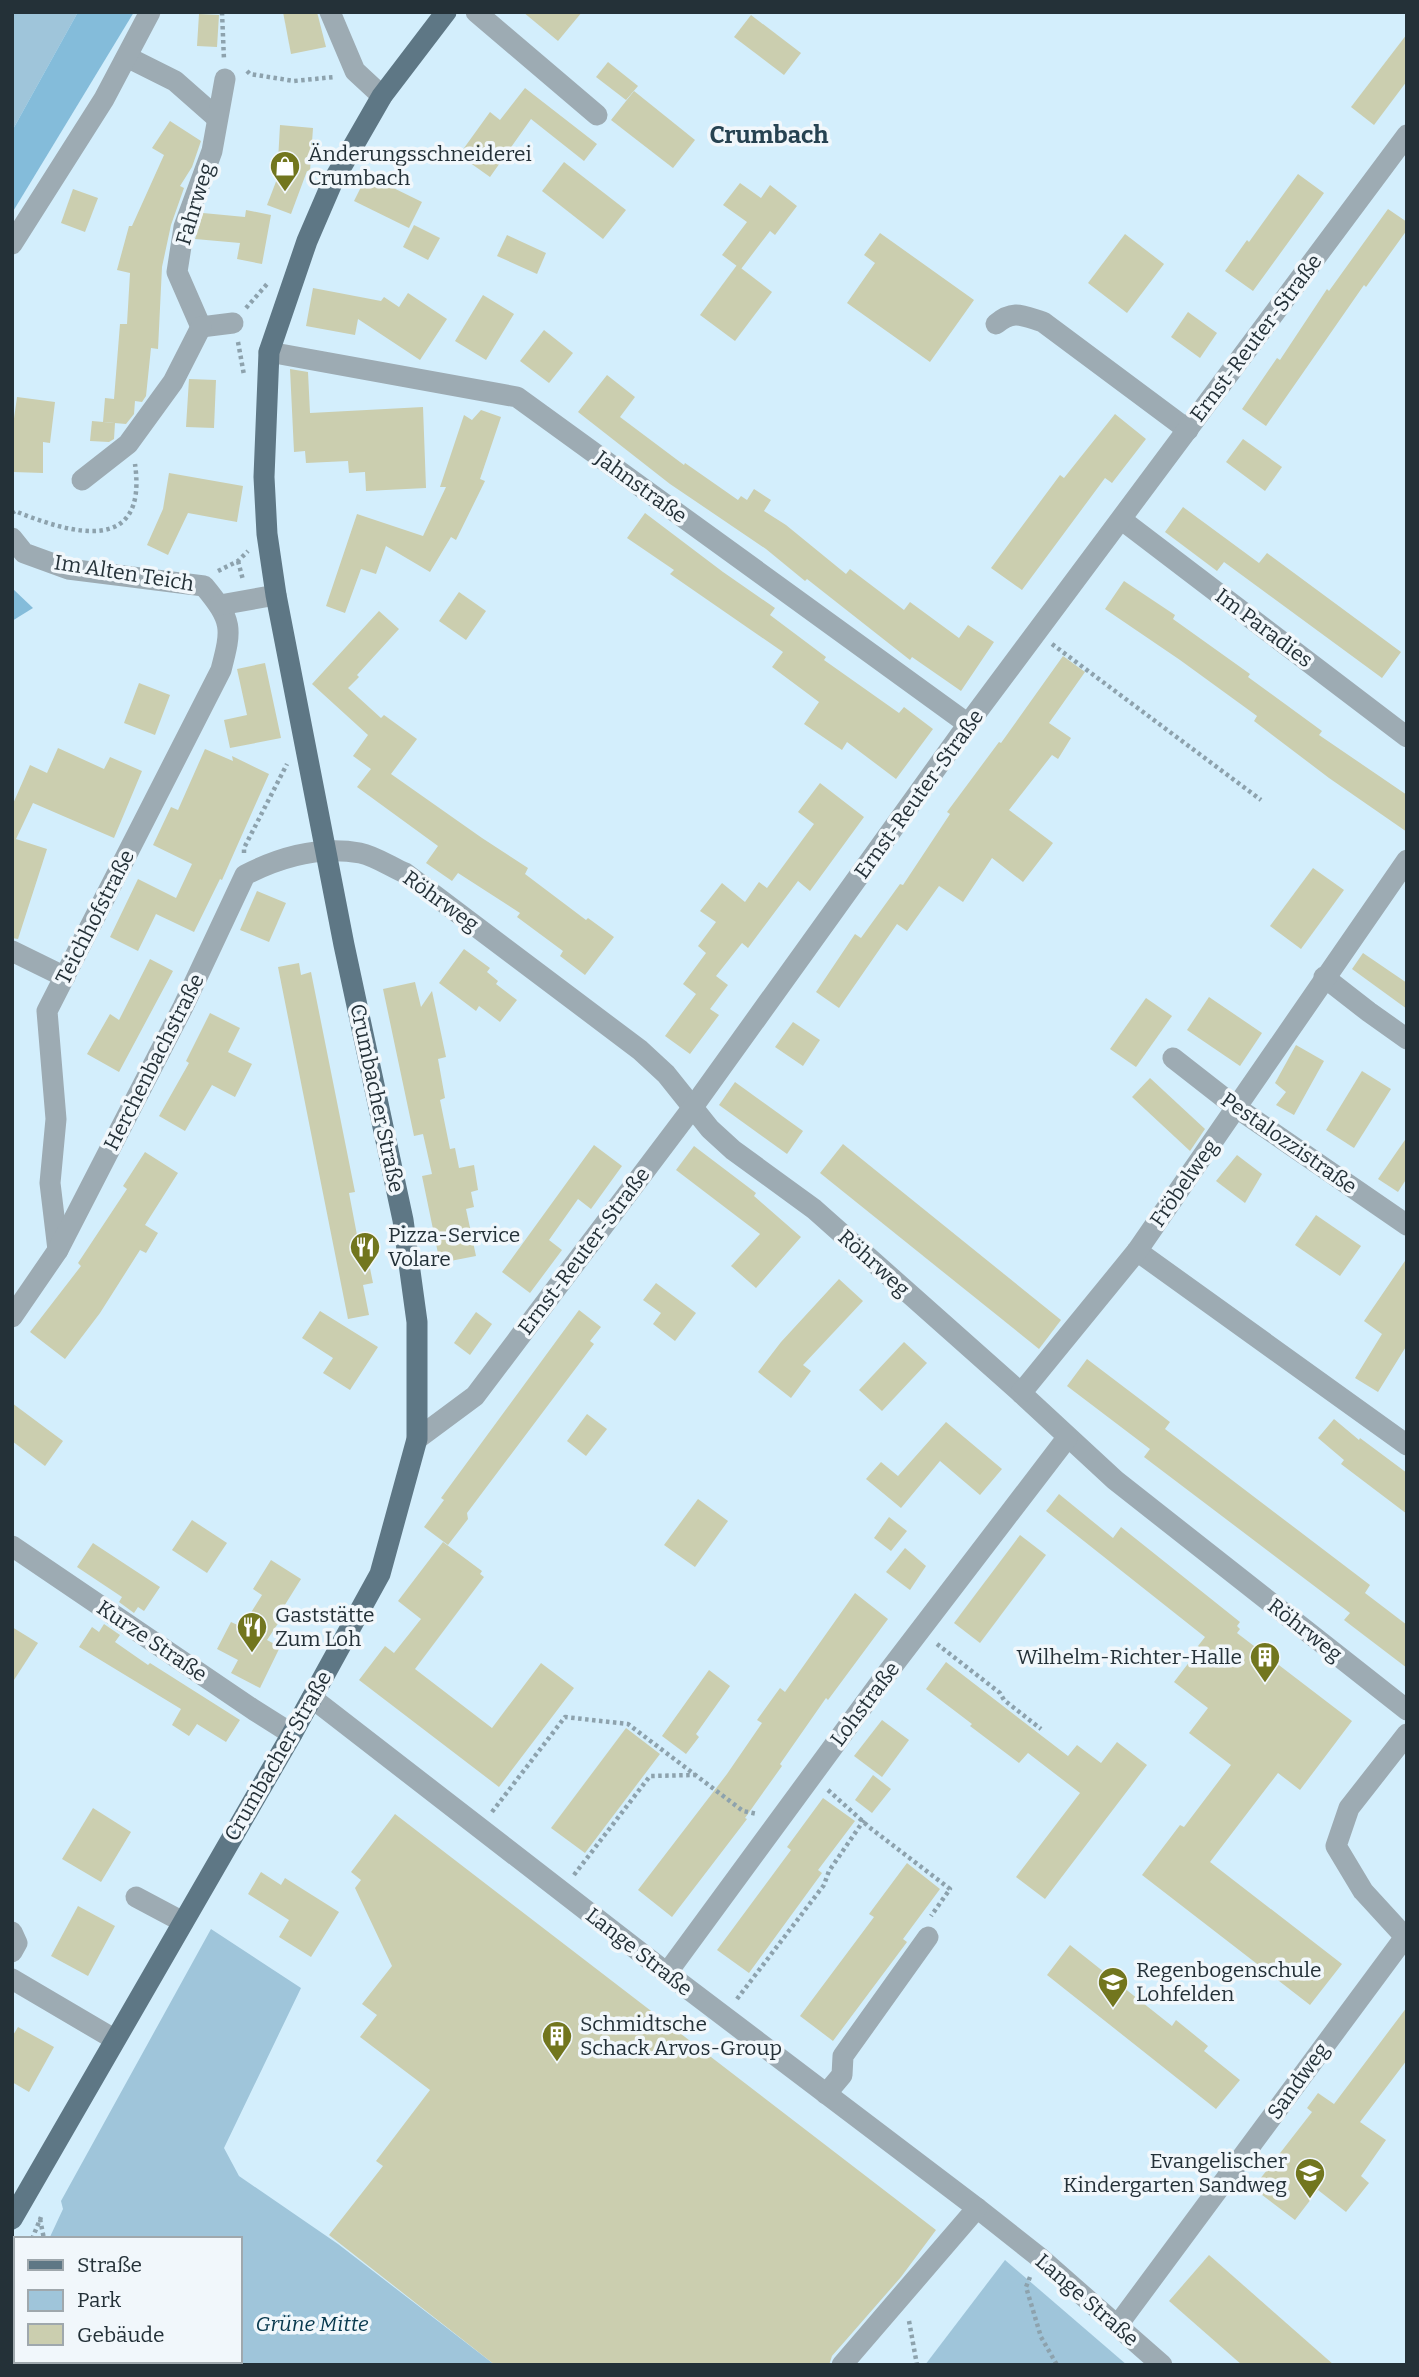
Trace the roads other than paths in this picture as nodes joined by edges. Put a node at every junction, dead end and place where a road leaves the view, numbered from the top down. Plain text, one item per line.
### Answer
1 (150, 12) edge
2 (330, 12) edge
3 (446, 12) edge
4 (475, 12) edge
5 (127, 57) junction
6 (233, 68) road end
7 (382, 96) junction
8 (597, 115) dead end
9 (217, 118) junction
10 (1407, 135) edge
11 (12, 244) edge
12 (233, 323) dead end
13 (996, 324) dead end
14 (201, 327) junction
15 (269, 352) junction
16 (1188, 430) junction
17 (82, 480) dead end
18 (1122, 520) junction
19 (12, 538) edge
20 (276, 595) junction
21 (220, 605) junction
22 (968, 724) junction
23 (1407, 737) edge
24 (326, 851) junction
25 (1407, 860) edge
26 (12, 951) edge
27 (65, 977) junction
28 (1324, 977) junction
29 (1407, 1039) edge
30 (1173, 1058) dead end
31 (693, 1107) junction
32 (1237, 1108) junction
33 (1407, 1225) edge
34 (58, 1250) junction
35 (1137, 1251) junction
36 (12, 1317) edge
37 (1021, 1392) junction
38 (1068, 1438) junction
39 (417, 1439) junction
40 (1407, 1446) edge
41 (12, 1546) edge
42 (312, 1698) junction
43 (1407, 1710) edge
44 (292, 1734) junction
45 (1407, 1734) edge
46 (136, 1897) dead end
47 (183, 1922) junction
48 (12, 1932) edge
49 (928, 1937) road end
50 (1406, 1938) edge
51 (12, 1952) edge
52 (667, 1973) junction
53 (12, 1979) edge
54 (114, 2039) junction
55 (826, 2095) junction
56 (977, 2208) junction
57 (12, 2219) edge
58 (1117, 2326) junction
59 (842, 2365) edge
60 (1162, 2365) edge

1 - 5 street
2 - 7 street
3 - 7 main road, Crumbacher Straße
4 - 8 street
5 - 9 street
5 - 11 street
6 - 9 street, Fahrweg
7 - 15 main road, Crumbacher Straße
9 - 14 street, Fahrweg
10 - 16 street, Ernst-Reuter-Straße
12 - 14 street
13 - 16 street
14 - 17 street
15 - 20 main road, Crumbacher Straße
15 - 22 street, Jahnstraße
16 - 18 street, Ernst-Reuter-Straße
18 - 22 street, Ernst-Reuter-Straße
18 - 23 street, Im Paradies
19 - 21 street, Im Alten Teich
20 - 21 street, Im Alten Teich
20 - 24 main road, Crumbacher Straße
21 - 27 street, Teichhofstraße
22 - 31 street, Ernst-Reuter-Straße
24 - 31 street, Röhrweg
24 - 34 street, Herchenbachstraße
24 - 39 main road, Crumbacher Straße
25 - 28 street, Fröbelweg
26 - 27 street
27 - 34 street, Teichhofstraße
28 - 29 street
28 - 32 street, Fröbelweg
30 - 32 street, Pestalozzistraße
31 - 37 street, Röhrweg
31 - 39 street, Ernst-Reuter-Straße
32 - 33 street, Pestalozzistraße
32 - 35 street, Fröbelweg
34 - 36 street, Herchenbachstraße
35 - 37 street, Fröbelweg
35 - 40 street
37 - 38 street, Röhrweg
38 - 43 street, Röhrweg
38 - 52 street, Lohstraße
39 - 42 main road, Crumbacher Straße
41 - 44 street, Kurze Straße
42 - 44 main road, Crumbacher Straße
42 - 52 street, Lange Straße
44 - 47 main road, Crumbacher Straße
45 - 50 street
46 - 47 street
47 - 54 main road, Crumbacher Straße
48 - 51 street
49 - 55 street
50 - 58 street, Sandweg
52 - 55 street, Lange Straße
53 - 54 street
54 - 57 main road, Crumbacher Straße
55 - 56 street, Lange Straße
56 - 58 street, Lange Straße
56 - 59 street
58 - 60 street, Lange Straße

